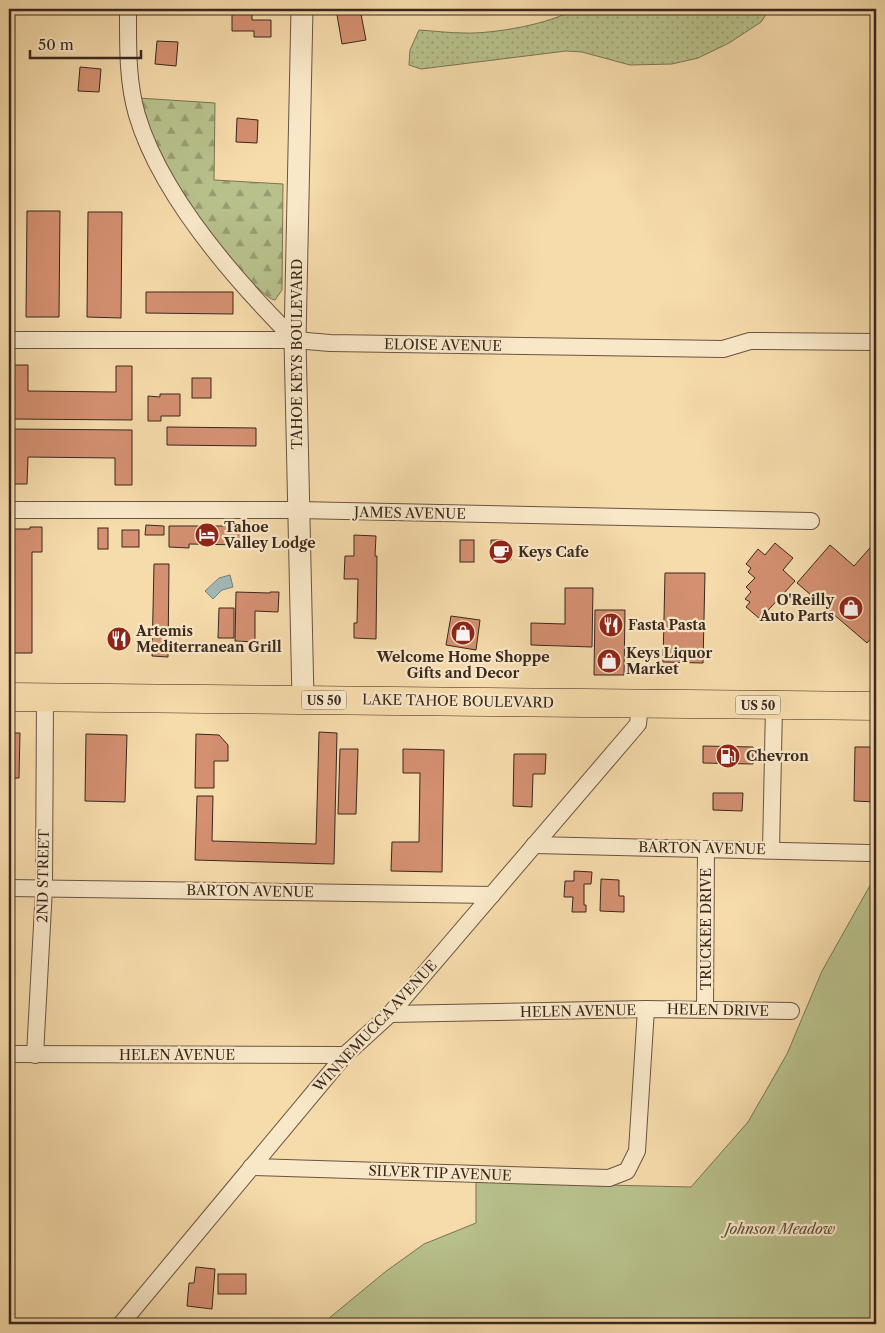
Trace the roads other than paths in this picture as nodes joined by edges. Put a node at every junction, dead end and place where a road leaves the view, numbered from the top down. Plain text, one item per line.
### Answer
1 (128, 9) edge
2 (302, 9) edge
3 (9, 340) edge
4 (295, 340) junction
5 (876, 342) edge
6 (9, 510) edge
7 (298, 510) junction
8 (810, 521) dead end
9 (9, 697) edge
10 (45, 697) junction
11 (303, 700) junction
12 (640, 704) junction
13 (774, 706) junction
14 (876, 706) edge
15 (534, 845) junction
16 (706, 849) junction
17 (771, 850) junction
18 (869, 853) dead end
19 (9, 888) edge
20 (44, 888) junction
21 (492, 895) junction
22 (646, 1009) junction
23 (705, 1009) junction
24 (791, 1011) dead end
25 (390, 1014) junction
26 (9, 1054) edge
27 (35, 1054) junction
28 (345, 1056) junction
29 (251, 1167) junction
30 (122, 1324) edge
31 (136, 1324) edge

1 - 4 street
2 - 4 street, TAHOE KEYS BOULEVARD
3 - 4 street, ELOISE AVENUE
4 - 5 street, ELOISE AVENUE
4 - 7 street, TAHOE KEYS BOULEVARD
6 - 7 street, JAMES AVENUE
7 - 8 street, JAMES AVENUE
7 - 11 street, TAHOE KEYS BOULEVARD
9 - 10 highway, LAKE TAHOE BOULEVARD / US 50
10 - 11 highway, LAKE TAHOE BOULEVARD / US 50
10 - 20 street, 2ND STREET
11 - 12 highway, LAKE TAHOE BOULEVARD / US 50
12 - 13 highway, LAKE TAHOE BOULEVARD / US 50
12 - 15 street, WINNEMUCCA AVENUE
13 - 14 highway, LAKE TAHOE BOULEVARD / US 50
13 - 17 street
15 - 16 street, BARTON AVENUE
15 - 21 street, WINNEMUCCA AVENUE
16 - 17 street, BARTON AVENUE
16 - 23 street, TRUCKEE DRIVE
17 - 18 street, BARTON AVENUE
19 - 20 street, BARTON AVENUE
20 - 21 street, BARTON AVENUE
20 - 27 street, 2ND STREET
21 - 25 street, WINNEMUCCA AVENUE
22 - 23 street, HELEN DRIVE
22 - 25 street, HELEN AVENUE
22 - 29 street, SILVER TIP AVENUE
23 - 24 street, HELEN DRIVE
25 - 28 street, WINNEMUCCA AVENUE
26 - 27 street, HELEN AVENUE
27 - 28 street, HELEN AVENUE
28 - 29 street, WINNEMUCCA AVENUE
29 - 30 street, WINNEMUCCA AVENUE
30 - 31 street

